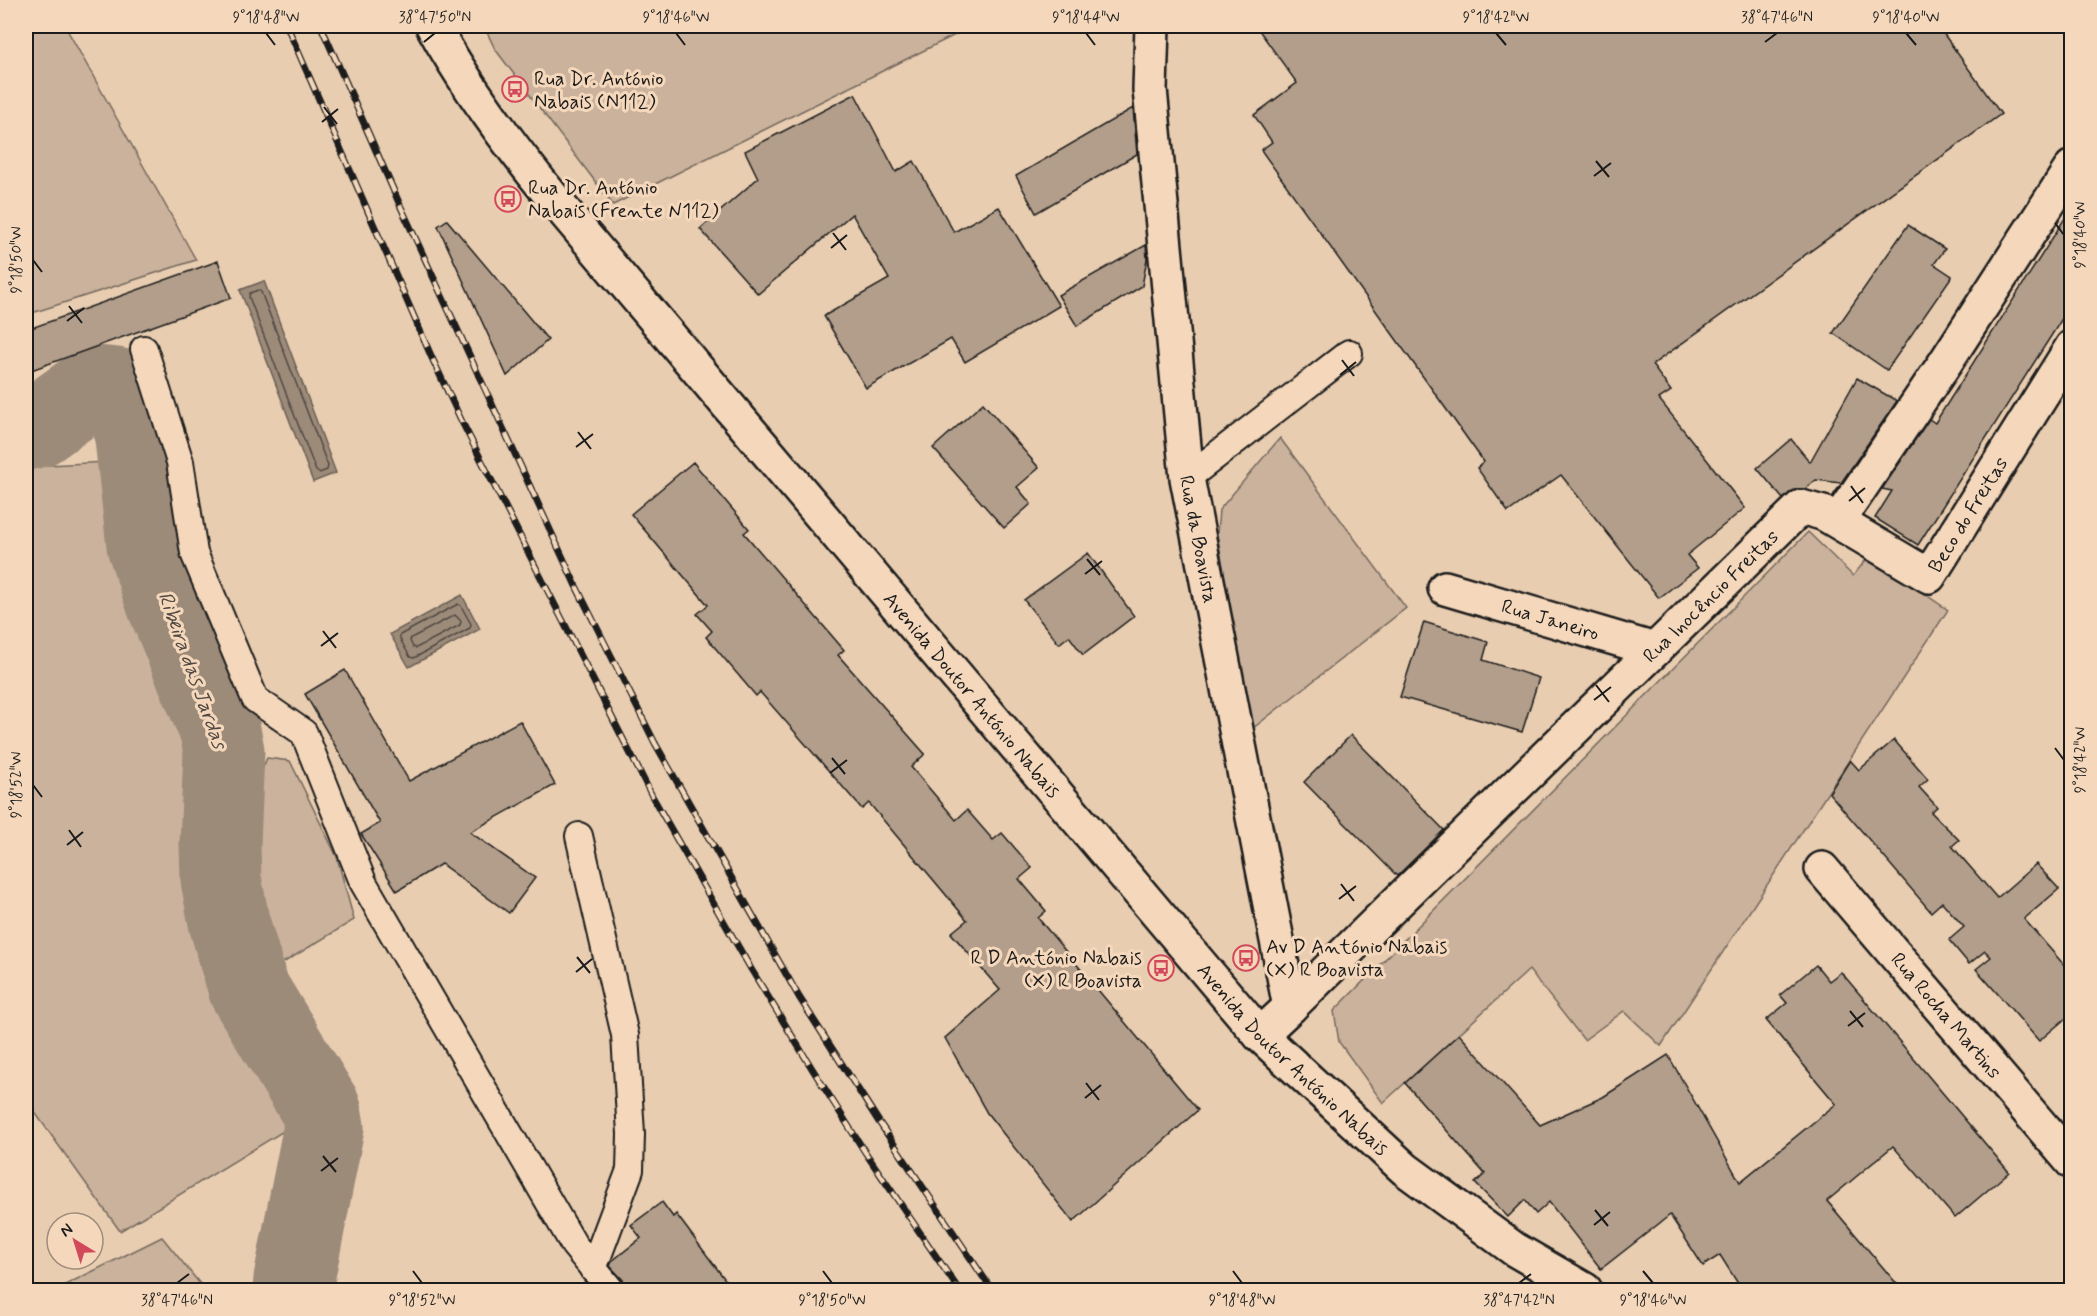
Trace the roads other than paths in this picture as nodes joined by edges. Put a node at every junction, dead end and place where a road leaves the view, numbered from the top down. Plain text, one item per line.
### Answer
1 (433, 26) edge
2 (1152, 26) edge
3 (2072, 167) edge
4 (2072, 347) edge
5 (144, 348) dead end
6 (1349, 353) dead end
7 (1187, 478) junction
8 (1823, 513) junction
9 (1445, 588) dead end
10 (1655, 650) junction
11 (579, 836) dead end
12 (1822, 869) dead end
13 (1290, 1007) junction
14 (1260, 1035) junction
15 (2072, 1162) edge
16 (593, 1269) junction
17 (611, 1290) edge
18 (1585, 1290) edge

1 - 14 street, Avenida Doutor António Nabais
2 - 7 street, Rua da Boavista
3 - 8 street, Rua Inocêncio Freitas
4 - 8 street, Beco do Freitas
5 - 16 lane
6 - 7 lane
7 - 13 street, Rua da Boavista
8 - 10 street, Rua Inocêncio Freitas
9 - 10 street, Rua Janeiro
10 - 13 street, Rua Inocêncio Freitas
11 - 16 lane
12 - 15 street, Rua Rocha Martins
13 - 14 street
14 - 18 street, Avenida Doutor António Nabais
16 - 17 lane

